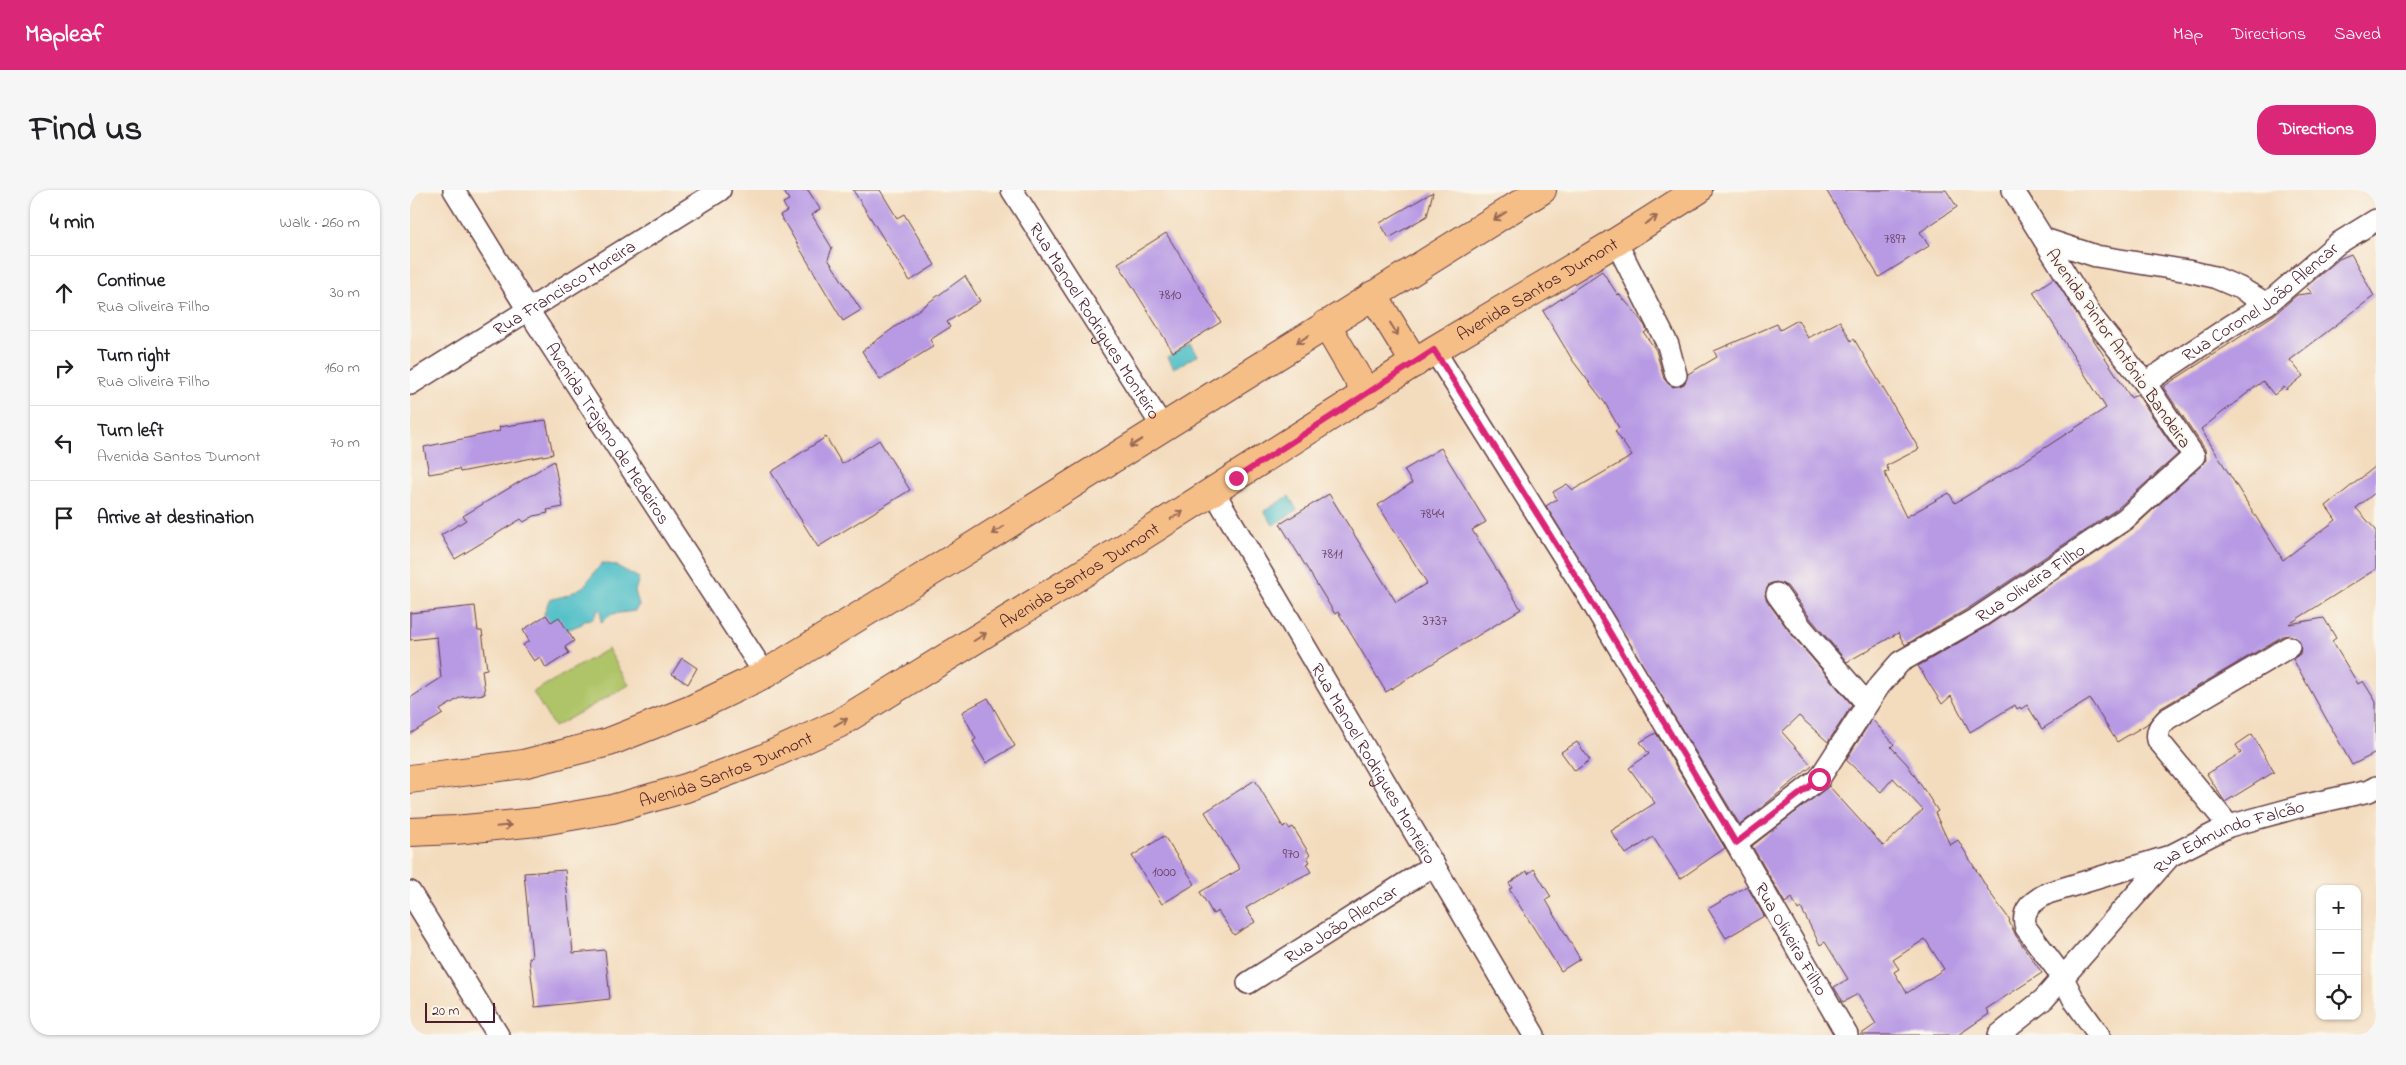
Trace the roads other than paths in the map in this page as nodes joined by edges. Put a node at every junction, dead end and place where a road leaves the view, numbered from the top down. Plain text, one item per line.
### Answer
1 (454, 190) edge
2 (720, 190) edge
3 (1012, 190) edge
4 (1698, 190) edge
5 (2013, 190) edge
6 (1532, 192) edge
7 (2376, 220) edge
8 (2044, 239) junction
9 (1616, 242) junction
10 (1373, 295) junction
11 (2267, 304) junction
12 (528, 310) junction
13 (1326, 324) junction
14 (1424, 356) junction
15 (1676, 375) dead end
16 (2145, 383) junction
17 (410, 384) edge
18 (1367, 394) junction
19 (1162, 426) junction
20 (2194, 456) joint
21 (1214, 492) junction
22 (1778, 594) dead end
23 (2289, 647) dead end
24 (765, 674) junction
25 (1867, 704) junction
26 (410, 779) edge
27 (2374, 792) edge
28 (2229, 826) junction
29 (410, 832) edge
30 (1736, 843) junction
31 (2170, 856) junction
32 (1434, 864) junction
33 (410, 892) edge
34 (2062, 976) junction
35 (1248, 983) dead end
36 (498, 1035) edge
37 (1534, 1035) edge
38 (1846, 1035) edge
39 (1999, 1035) edge
40 (2099, 1035) edge

1 - 12 street, Avenida Trajano de Medeiros
2 - 12 street, Rua Francisco Moreira
3 - 19 street, Rua Manoel Rodrigues Monteiro
9 -> 4 main road, Avenida Santos Dumont
5 - 8 street, Avenida Pintor Antônio Bandeira
6 -> 10 main road
7 - 11 street, Rua Coronel João Alencar
8 - 11 street
8 - 16 street, Avenida Pintor Antônio Bandeira
9 - 14 main road, Avenida Santos Dumont
9 - 15 street
10 - 13 main road
10 -> 14 main road
11 - 16 street, Rua Coronel João Alencar
12 - 17 street, Rua Francisco Moreira
12 - 24 street, Avenida Trajano de Medeiros
13 - 18 main road
13 -> 19 main road
14 - 18 main road, Avenida Santos Dumont
14 - 30 street, Rua Oliveira Filho
16 - 20 street, Avenida Pintor Antônio Bandeira
18 - 21 main road, Avenida Santos Dumont
19 -> 24 main road
20 - 25 street, Rua Oliveira Filho
29 -> 21 main road, Avenida Santos Dumont
21 - 32 street, Rua Manoel Rodrigues Monteiro
22 - 25 street
23 - 28 street
24 - 26 main road
25 - 30 street, Rua Oliveira Filho
27 - 28 street, Rua Edmundo Falcão
28 - 31 street, Rua Edmundo Falcão
30 - 38 street, Rua Oliveira Filho
31 - 34 street, Rua Edmundo Falcão
31 - 34 street
32 - 35 street, Rua João Alencar
32 - 37 street, Rua Manoel Rodrigues Monteiro
33 - 36 street
34 - 39 street
34 - 40 street

